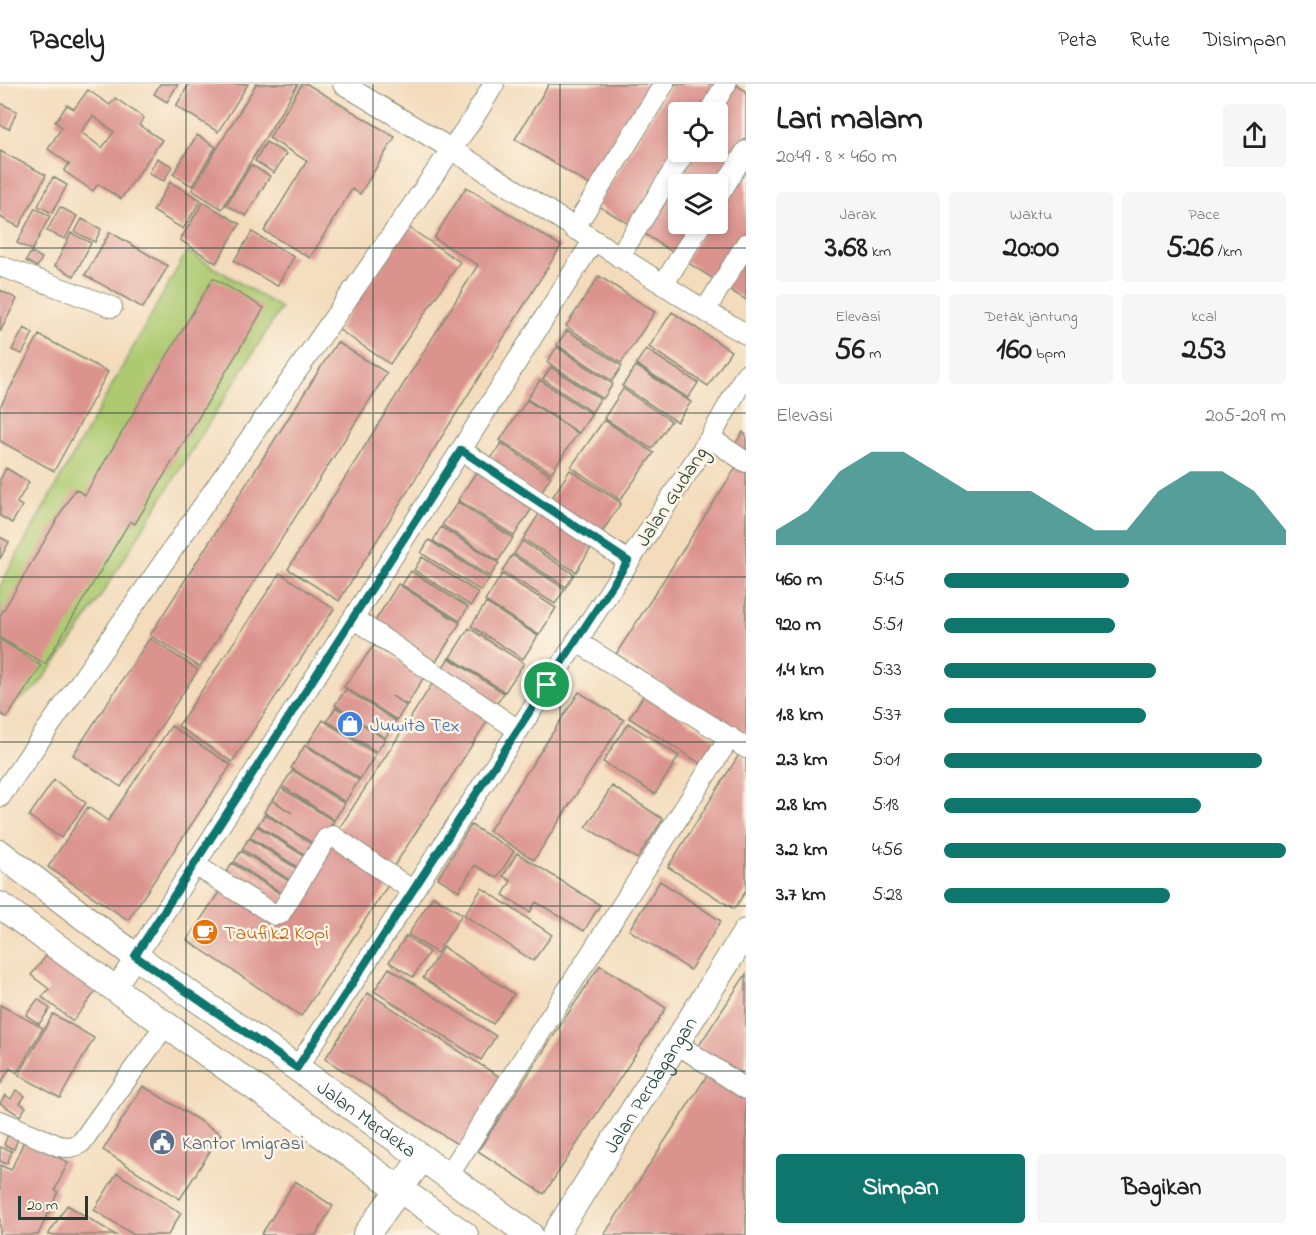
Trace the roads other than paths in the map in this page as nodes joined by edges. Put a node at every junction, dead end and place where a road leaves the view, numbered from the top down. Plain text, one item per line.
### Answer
1 (343, 84) edge
2 (494, 84) edge
3 (664, 84) edge
4 (726, 84) edge
5 (715, 102) edge
6 (451, 149) junction
7 (746, 151) edge
8 (679, 162) edge
9 (728, 180) edge
10 (574, 229) junction
11 (695, 234) edge
12 (593, 241) junction
13 (746, 244) edge
14 (619, 257) junction
15 (0, 266) edge
16 (663, 285) junction
17 (112, 307) dead end
18 (705, 311) junction
19 (746, 334) edge
20 (746, 375) edge
21 (710, 438) junction
22 (461, 450) junction
23 (746, 462) edge
24 (628, 561) junction
25 (353, 618) junction
26 (576, 641) junction
27 (518, 729) junction
28 (738, 742) edge
29 (0, 797) edge
30 (0, 853) edge
31 (195, 865) junction
32 (413, 891) junction
33 (0, 905) edge
34 (746, 932) edge
35 (135, 956) junction
36 (115, 989) junction
37 (166, 1024) junction
38 (676, 1043) junction
39 (297, 1068) junction
40 (746, 1089) edge
41 (0, 1121) edge
42 (422, 1158) junction
43 (448, 1176) junction
44 (400, 1189) junction
45 (366, 1235) edge
46 (465, 1235) edge
47 (530, 1235) edge
48 (555, 1235) edge

1 - 6 street
2 - 6 street
3 - 10 street
4 - 5 street
6 - 10 street
6 - 29 street
7 - 9 street
8 - 14 street
10 - 12 street
11 - 16 street
12 - 14 street
12 - 22 street
13 - 18 street
14 - 16 street
15 - 17 street
16 - 18 street
18 - 19 street
20 - 21 street, Jalan Gudang
21 - 23 street
21 - 24 street, Jalan Gudang
22 - 24 street
22 - 25 street
24 - 26 street, Jalan Gudang
25 - 27 street
25 - 31 street
26 - 27 street, Jalan Gudang
26 - 28 street
27 - 32 street, Jalan Gudang
28 - 43 street
30 - 35 street, Jalan Merdeka
31 - 32 street
31 - 35 street
32 - 39 street, Jalan Gudang
33 - 36 street, Jalan Merdeka
34 - 38 street, Jalan Perdagangan
35 - 36 street
35 - 39 street, Jalan Merdeka
36 - 37 street, Jalan Merdeka
37 - 41 street
37 - 44 street, Jalan Merdeka
38 - 40 street
38 - 48 street, Jalan Perdagangan
39 - 42 street, Jalan Merdeka
42 - 43 street, Jalan Merdeka
42 - 44 street
43 - 47 street, Jalan Merdeka
44 - 45 street
44 - 46 street, Jalan Merdeka

